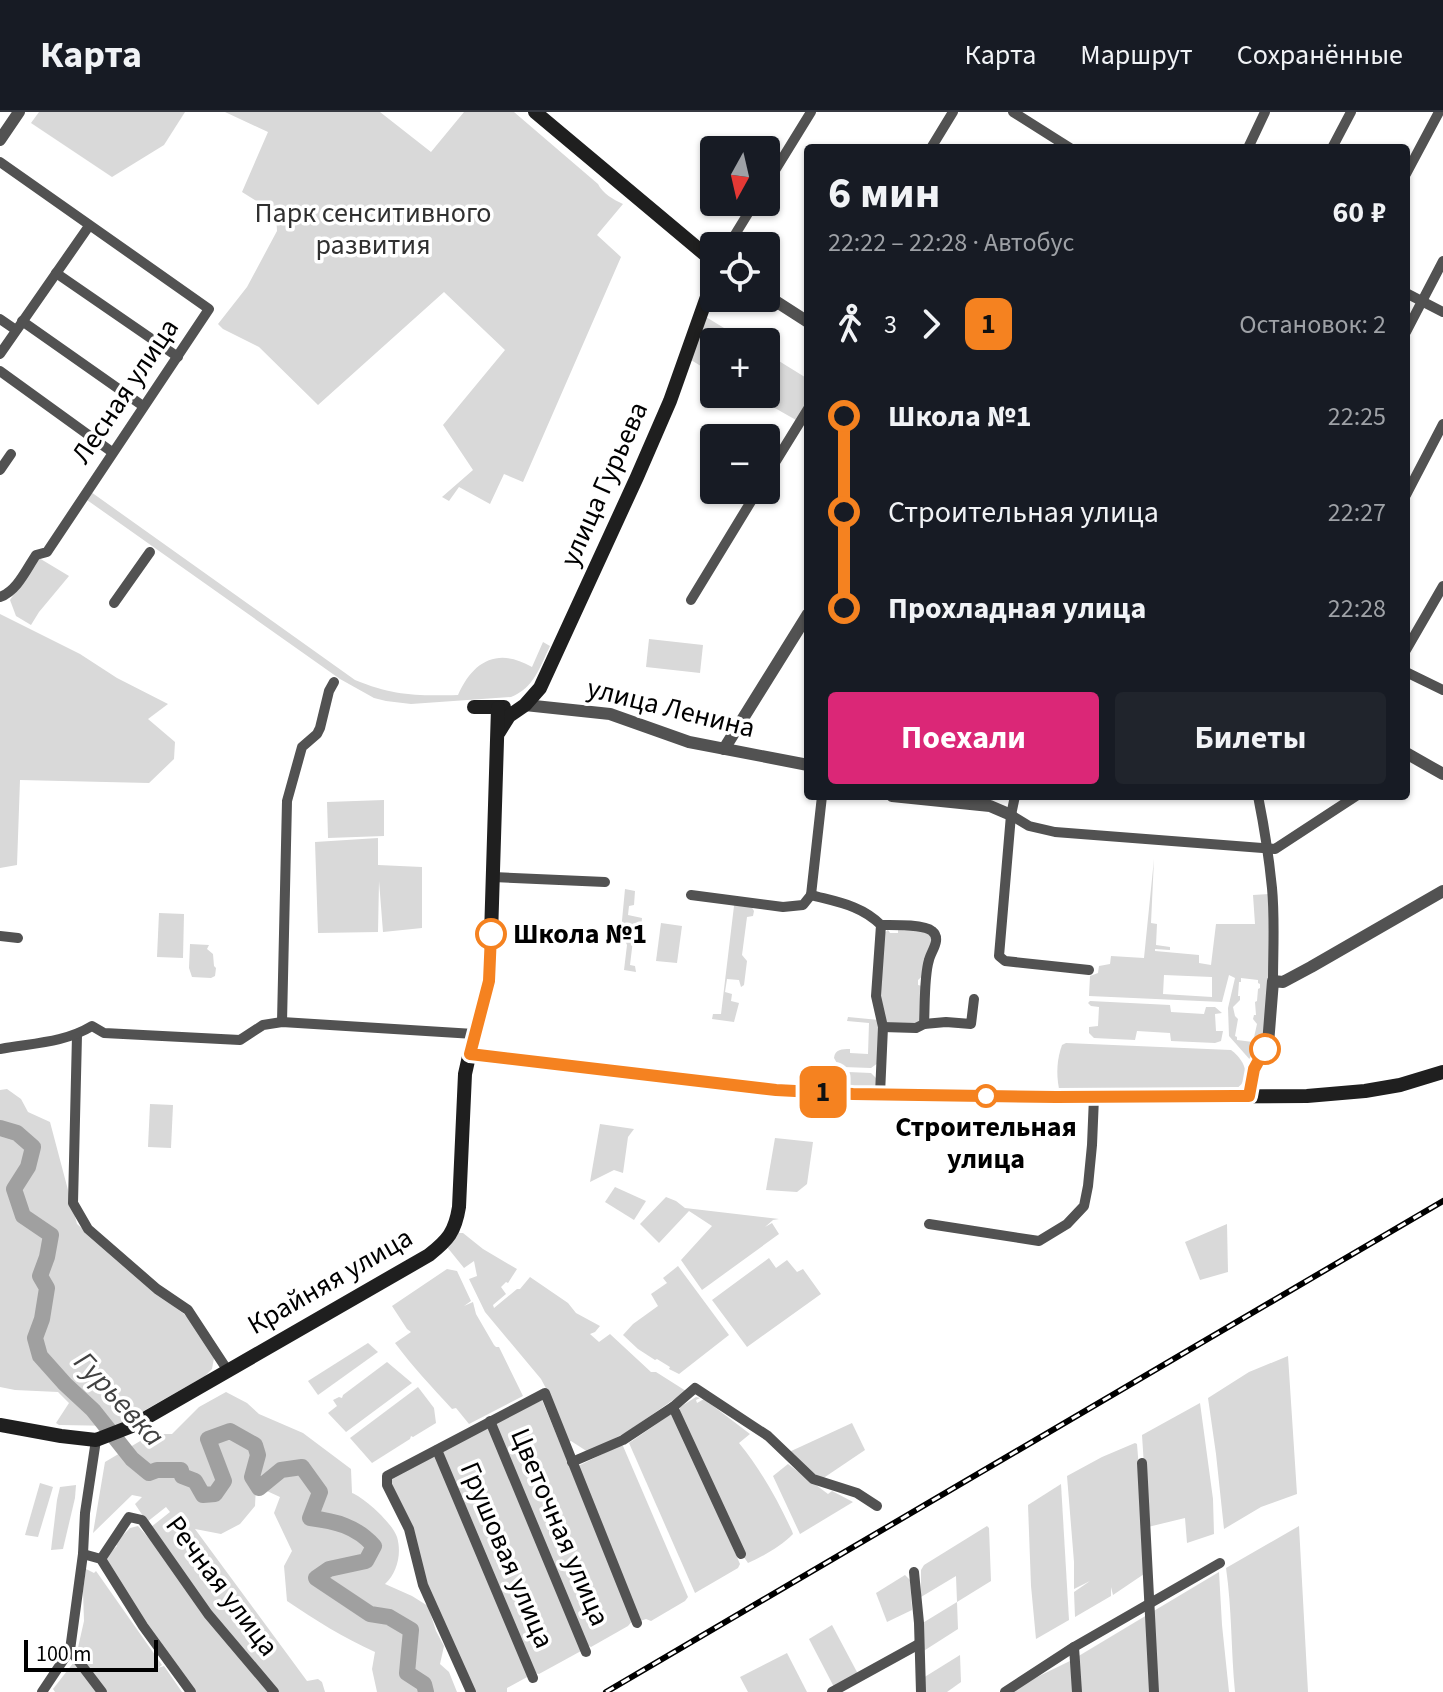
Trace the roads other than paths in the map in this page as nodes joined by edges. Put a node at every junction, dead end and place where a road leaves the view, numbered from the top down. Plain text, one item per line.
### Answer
1 (19, 112) edge
2 (535, 112) edge
3 (811, 112) edge
4 (953, 112) edge
5 (1013, 112) edge
6 (1265, 112) edge
7 (1351, 112) edge
8 (1439, 112) edge
9 (0, 140) edge
10 (933, 144) edge
11 (1062, 144) edge
12 (1250, 144) edge
13 (1334, 144) edge
14 (0, 162) edge
15 (780, 162) edge
16 (1410, 166) edge
17 (89, 226) junction
18 (700, 250) edge
19 (1443, 261) edge
20 (56, 273) junction
21 (1410, 295) edge
22 (1422, 301) junction
23 (780, 304) edge
24 (702, 312) edge
25 (1443, 312) edge
26 (0, 319) edge
27 (804, 319) edge
28 (1410, 324) edge
29 (19, 326) junction
30 (0, 354) edge
31 (178, 357) junction
32 (0, 371) edge
33 (143, 406) junction
34 (804, 415) edge
35 (1443, 424) edge
36 (112, 452) junction
37 (11, 454) dead end
38 (780, 454) edge
39 (0, 470) edge
40 (1410, 487) edge
41 (749, 504) edge
42 (150, 552) dead end
43 (1443, 586) edge
44 (0, 597) edge
45 (691, 600) dead end
46 (114, 603) dead end
47 (804, 620) edge
48 (1410, 643) edge
49 (1410, 674) edge
50 (334, 682) dead end
51 (1443, 690) edge
52 (525, 705) junction
53 (498, 708) junction
54 (499, 732) junction
55 (724, 749) junction
56 (1410, 756) edge
57 (804, 764) edge
58 (1443, 774) edge
59 (822, 800) edge
60 (931, 800) edge
61 (1014, 800) edge
62 (1259, 800) edge
63 (1350, 800) edge
64 (1011, 815) junction
65 (1267, 848) junction
66 (493, 877) junction
67 (605, 882) dead end
68 (1443, 891) edge
69 (691, 895) dead end
70 (811, 895) junction
71 (881, 925) junction
72 (0, 936) edge
73 (18, 938) dead end
74 (1089, 970) dead end
75 (1273, 981) junction
76 (974, 999) dead end
77 (282, 1022) junction
78 (924, 1024) junction
79 (883, 1027) junction
80 (474, 1034) junction
81 (77, 1035) junction
82 (0, 1049) edge
83 (470, 1054) junction
84 (1443, 1072) edge
85 (880, 1094) junction
86 (1249, 1096) junction
87 (1094, 1097) junction
88 (929, 1224) dead end
89 (228, 1371) junction
90 (673, 1407) junction
91 (490, 1421) junction
92 (0, 1425) edge
93 (96, 1440) junction
94 (437, 1450) junction
95 (572, 1462) junction
96 (1142, 1463) dead end
97 (877, 1506) dead end
98 (83, 1554) junction
99 (741, 1554) dead end
100 (101, 1559) junction
101 (1220, 1563) dead end
102 (914, 1572) dead end
103 (1148, 1602) junction
104 (637, 1623) dead end
105 (919, 1644) junction
106 (1074, 1647) junction
107 (70, 1650) junction
108 (586, 1652) dead end
109 (533, 1678) dead end
110 (42, 1692) edge
111 (102, 1692) edge
112 (191, 1692) edge
113 (274, 1692) edge
114 (471, 1692) edge
115 (832, 1692) edge
116 (921, 1692) edge
117 (1005, 1692) edge
118 (1077, 1692) edge
119 (1154, 1692) edge

1 - 9 street
2 - 18 main road
3 - 15 street
4 - 10 street
5 - 11 street
6 - 12 street
7 - 13 street
8 - 16 street
14 - 17 street, Лесная улица
17 - 20 street
17 - 31 street, Лесная улица
19 - 22 street
20 - 29 street
20 - 31 street
21 - 22 street
22 - 25 street
22 - 28 street
23 - 27 street
24 - 52 main road, улица Гурьева
26 - 29 street
29 - 30 street
29 - 33 street
31 - 33 street, Лесная улица
32 - 36 street
33 - 36 street, Лесная улица
34 - 38 street
35 - 40 street
36 - 44 street, Лесная улица
37 - 39 street
41 - 45 street
42 - 46 street
43 - 48 street
47 - 55 street
49 - 51 street
50 - 77 street
52 - 53 main road, улица Ленина
52 - 54 main road, улица Гурьева
52 - 55 street, улица Ленина
53 - 54 main road, Крайняя улица
53 - 54 main road, улица Ленина
54 - 66 main road, Крайняя улица
55 - 57 street, улица Ленина
56 - 58 street
59 - 70 street
60 - 64 street
61 - 64 street
62 - 65 street
63 - 65 street
64 - 65 street
64 - 74 street
65 - 75 street
66 - 67 street
66 - 80 main road, Крайняя улица
68 - 75 street
69 - 70 street
70 - 71 street
71 - 78 street
71 - 79 street
72 - 73 street
75 - 86 street
76 - 78 street
77 - 80 street
77 - 81 street
78 - 79 street
79 - 85 street
80 - 83 main road, Крайняя улица
81 - 82 street
81 - 89 street
83 - 85 main road
83 - 89 main road, Крайняя улица
84 - 86 main road
85 - 87 main road
86 - 87 main road
87 - 88 street
89 - 93 main road, Крайняя улица
90 - 95 street
90 - 97 street
90 - 99 street
91 - 94 street
91 - 95 street
91 - 108 street, Цветочная улица
92 - 93 main road
93 - 98 street
94 - 109 street, Грушовая улица
94 - 114 street
95 - 104 street
96 - 103 street
98 - 100 street
98 - 107 street
100 - 112 street
100 - 113 street, Речная улица
101 - 103 street
102 - 105 street
103 - 106 street
103 - 119 street
105 - 115 street
105 - 116 street
106 - 117 street
106 - 118 street
107 - 110 street
107 - 111 street

